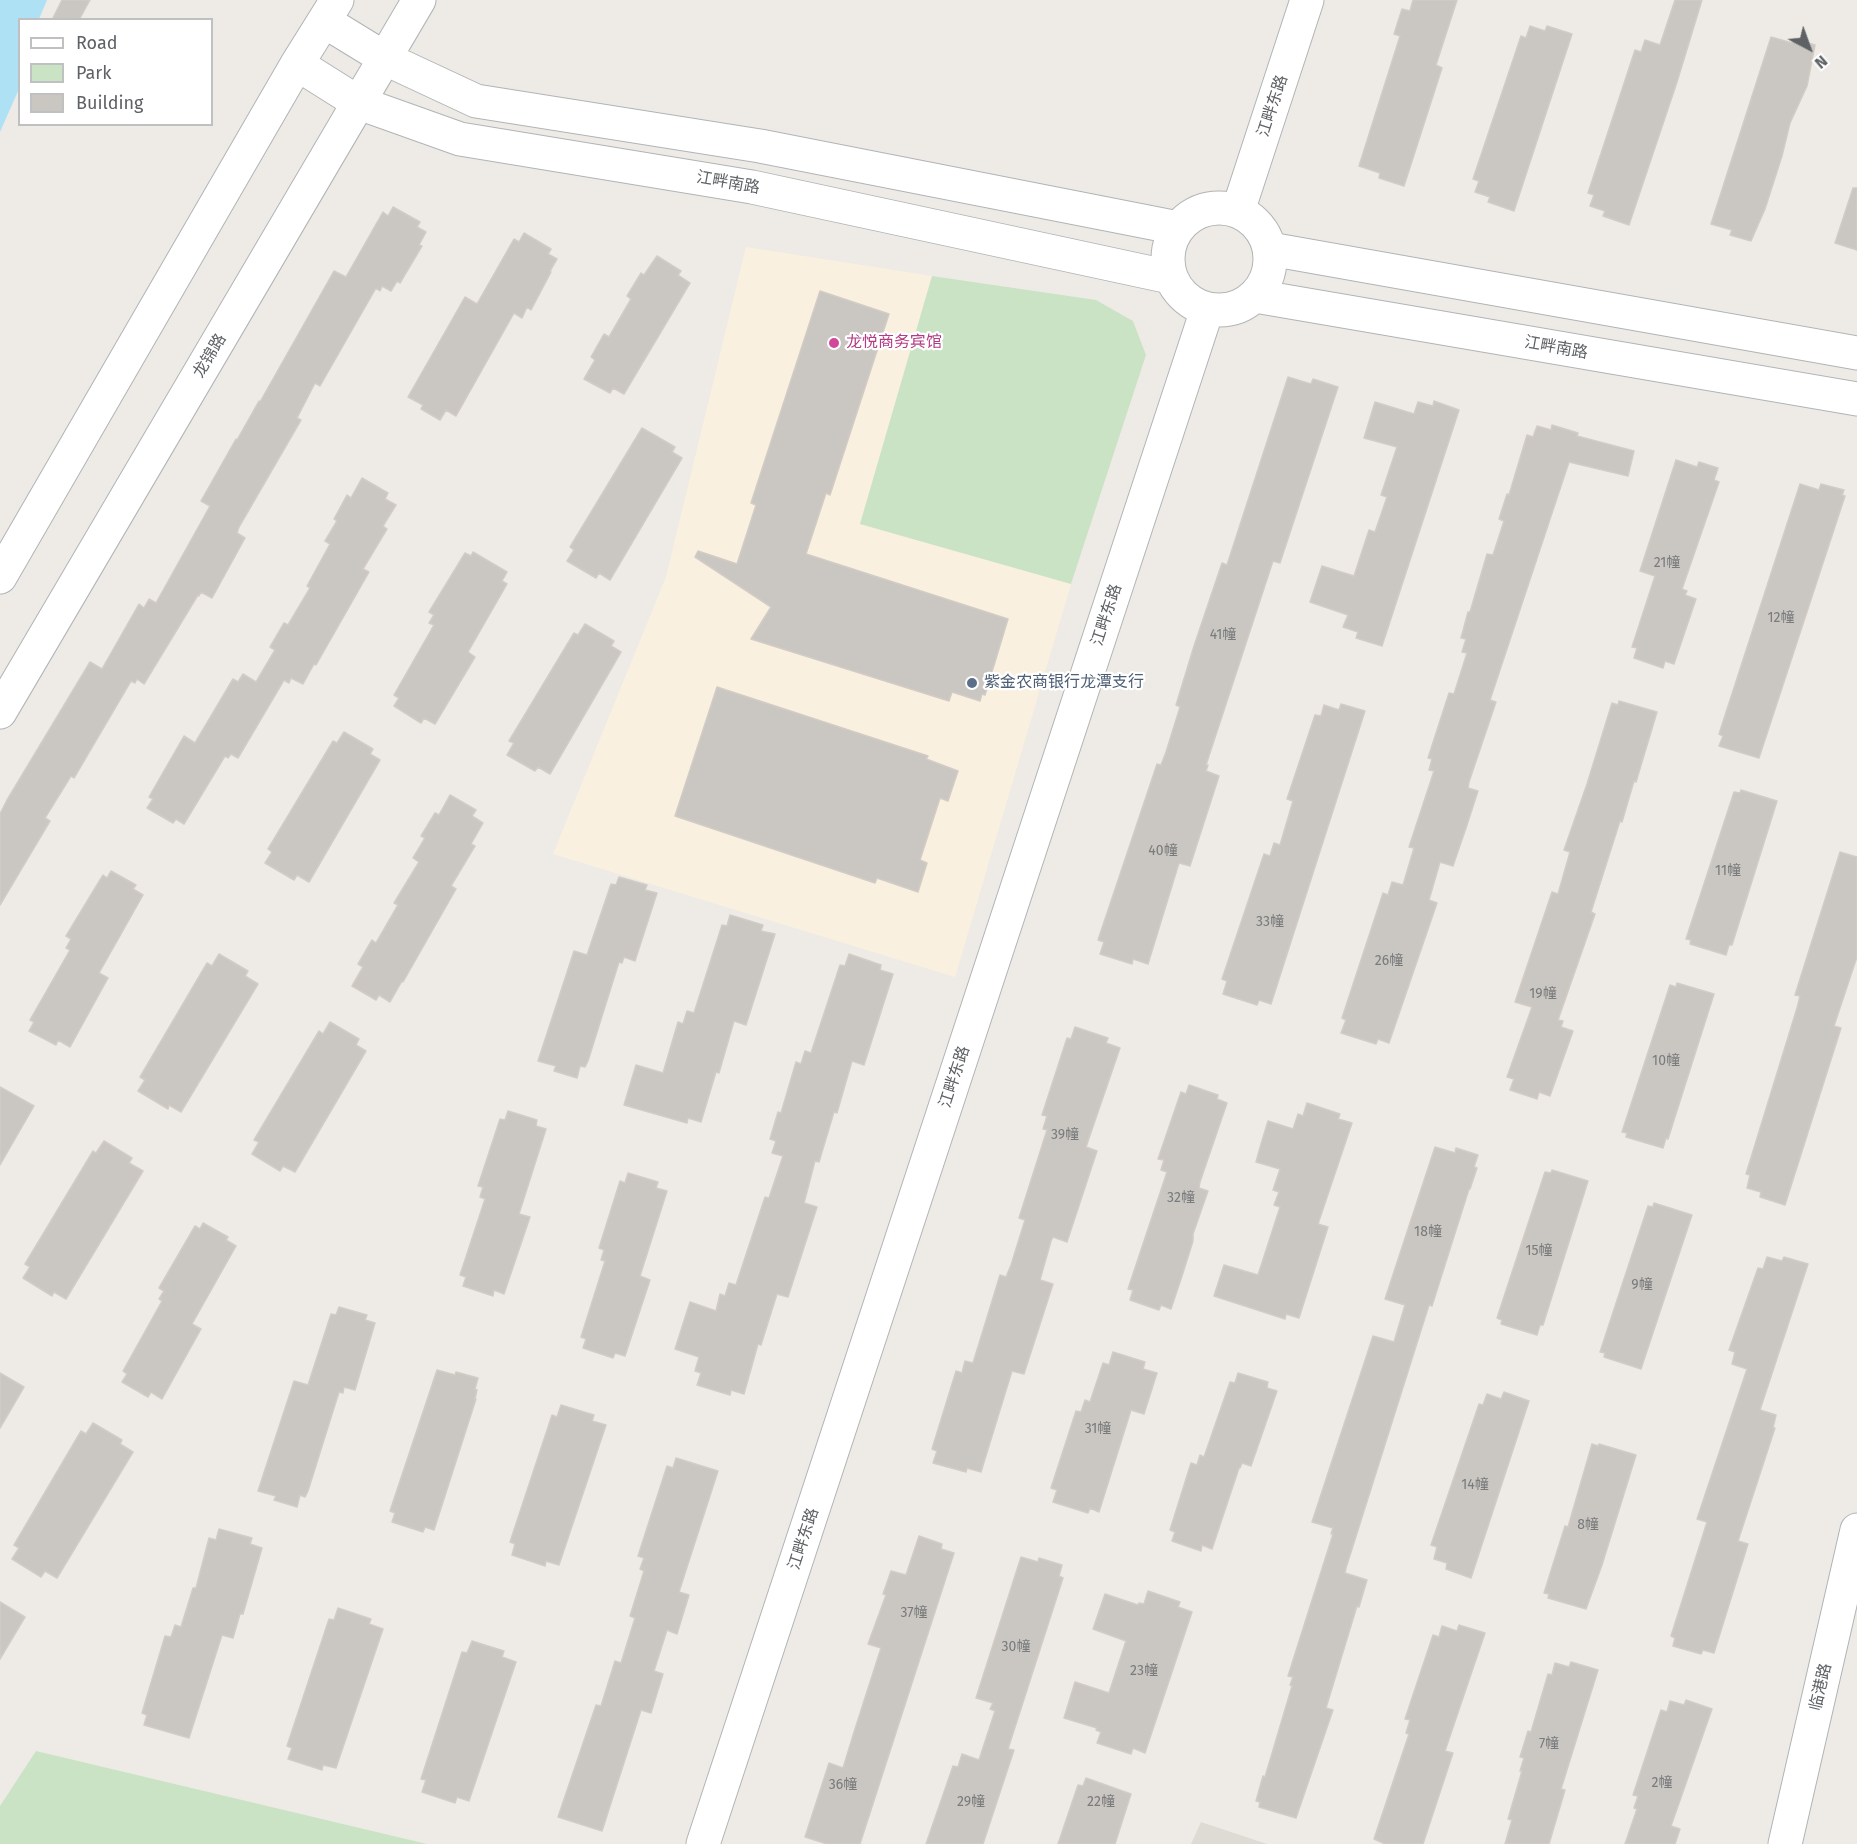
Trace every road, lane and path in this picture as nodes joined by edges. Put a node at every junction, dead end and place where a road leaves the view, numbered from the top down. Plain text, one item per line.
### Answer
1 (419, 0) edge
2 (1307, 0) edge
3 (330, 11) edge
4 (386, 58) junction
5 (297, 64) junction
6 (359, 103) junction
7 (1238, 211) junction
8 (1178, 228) junction
9 (1270, 249) junction
10 (1170, 277) junction
11 (1255, 296) junction
12 (1207, 310) junction
13 (1857, 353) edge
14 (1857, 399) edge
15 (0, 577) edge
16 (0, 712) edge
17 (1857, 1530) edge
18 (703, 1844) edge
19 (1785, 1844) edge

1 - 4 street, 龙锦路
2 - 7 street, 江畔东路
3 - 4 street
3 - 5 street
4 - 6 street, 龙锦路
4 - 8 street
5 - 6 street, 江畔南路
5 - 15 street
6 - 10 street, 江畔南路
6 - 16 street, 龙锦路
7 - 8 street
7 - 9 street
8 - 10 street
9 - 11 street
9 - 13 street
10 - 12 street
11 - 12 street
11 - 14 street, 江畔南路
12 - 18 street, 江畔东路
17 - 19 street, 临港路

